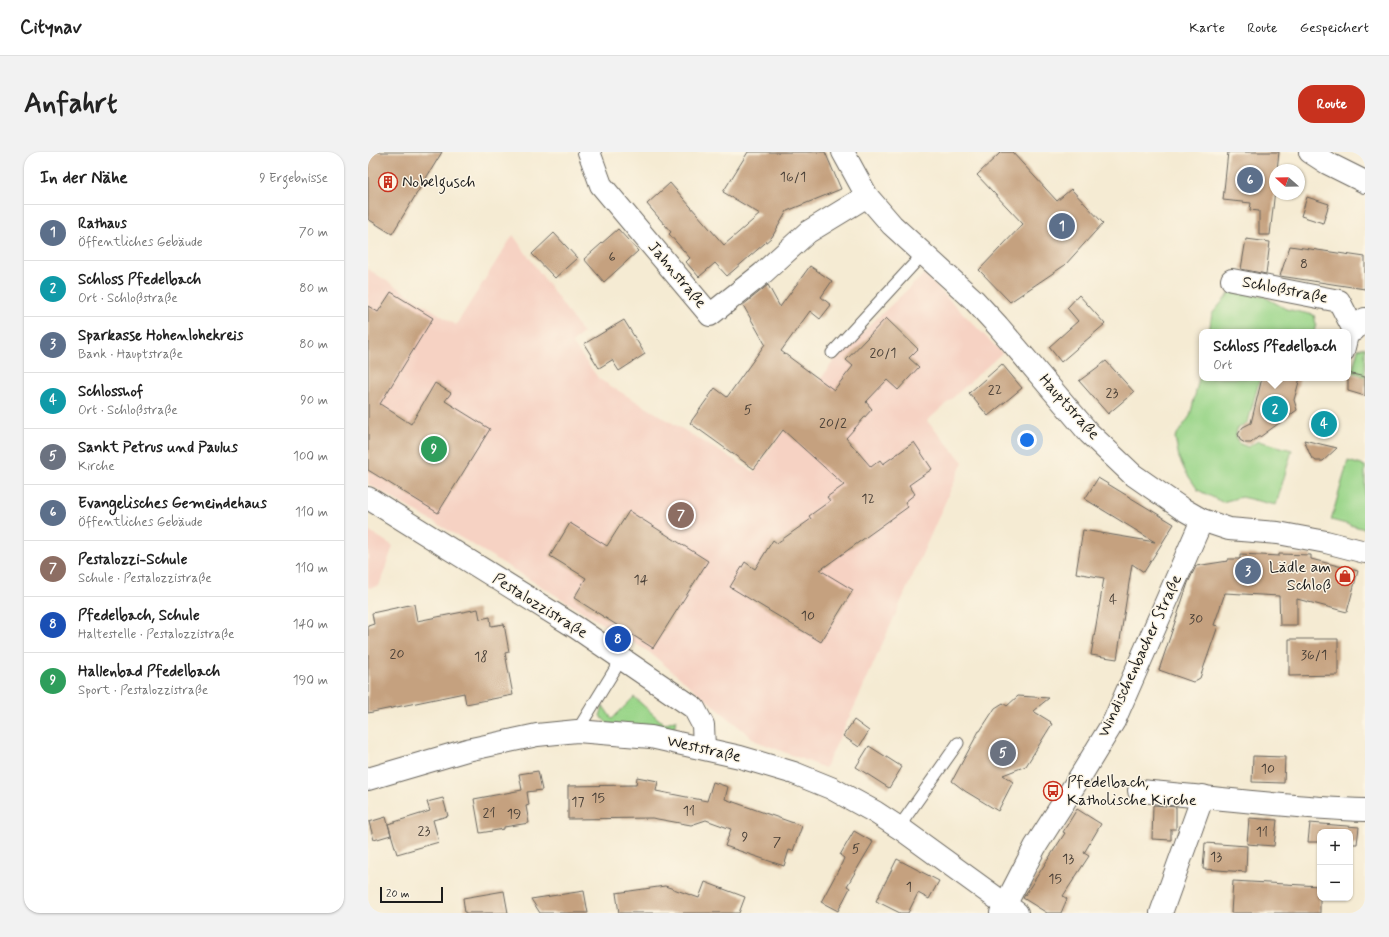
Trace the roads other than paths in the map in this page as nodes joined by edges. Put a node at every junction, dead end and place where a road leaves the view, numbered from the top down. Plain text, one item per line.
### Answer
1 (589, 152) edge
2 (843, 152) edge
3 (1310, 152) edge
4 (1365, 182) edge
5 (867, 196) junction
6 (923, 254) junction
7 (1232, 280) dead end
8 (1360, 324) edge
9 (1351, 346) edge
10 (832, 353) dead end
11 (368, 498) edge
12 (1202, 520) junction
13 (1365, 552) edge
14 (622, 658) junction
15 (577, 731) junction
16 (958, 743) dead end
17 (704, 748) junction
18 (368, 779) edge
19 (1139, 791) dead end
20 (1203, 796) junction
21 (1365, 810) edge
22 (899, 827) junction
23 (1007, 910) edge
24 (1161, 913) edge

1 - 5 street, Jahnstraße
2 - 5 street, Hauptstraße
3 - 4 street
5 - 6 street, Hauptstraße
6 - 10 lane
6 - 12 street, Hauptstraße
7 - 8 street, Schloßstraße
8 - 9 lane
11 - 14 street, Pestalozzistraße
12 - 13 street, Hauptstraße
12 - 23 street, Windischenbacher Straße
14 - 15 lane
14 - 17 street, Pestalozzistraße
15 - 17 street, Weststraße
15 - 18 street, Weststraße
16 - 22 lane
17 - 22 street, Weststraße
19 - 20 street
20 - 21 street
20 - 24 street
22 - 23 street, Weststraße

